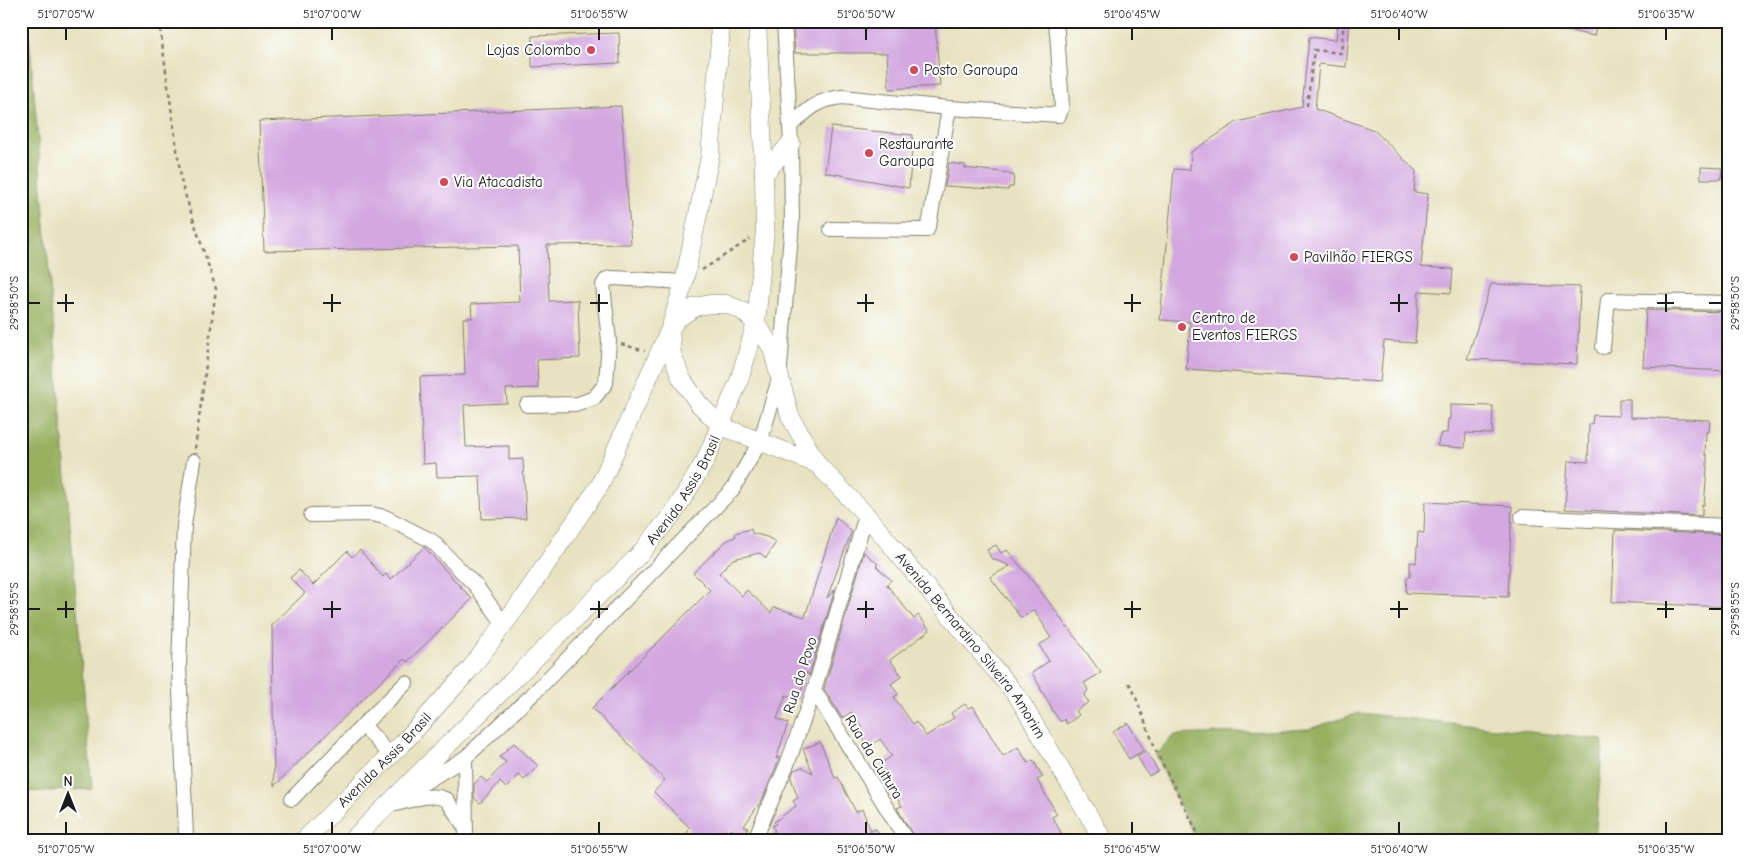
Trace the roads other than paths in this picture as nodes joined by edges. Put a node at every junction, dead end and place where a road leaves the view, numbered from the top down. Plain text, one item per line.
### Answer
1 (719, 21) edge
2 (757, 21) edge
3 (784, 21) edge
4 (1052, 21) edge
5 (949, 108) junction
6 (790, 135) junction
7 (764, 174) junction
8 (831, 229) dead end
9 (684, 282) junction
10 (1728, 303) edge
11 (756, 323) junction
12 (670, 329) junction
13 (1603, 347) dead end
14 (779, 379) junction
15 (527, 405) dead end
16 (721, 426) junction
17 (760, 442) junction
18 (194, 461) road end
19 (817, 464) junction
20 (311, 515) dead end
21 (866, 515) junction
22 (1522, 517) dead end
23 (1728, 526) edge
24 (504, 624) junction
25 (406, 682) dead end
26 (814, 690) junction
27 (364, 725) junction
28 (390, 755) junction
29 (465, 758) junction
30 (292, 799) dead end
31 (386, 806) junction
32 (466, 835) edge
33 (355, 839) edge
34 (188, 841) edge
35 (303, 841) edge
36 (754, 841) edge
37 (907, 841) edge
38 (1104, 841) edge

1 - 9 main road, Avenida Assis Brasil
2 - 7 main road, Avenida Assis Brasil
3 - 6 street
4 - 5 street
5 - 6 street
5 - 8 street
6 - 7 main road
6 - 14 street
7 - 11 main road, Avenida Assis Brasil
9 - 12 main road, Avenida Assis Brasil
9 - 15 street
10 - 13 street
11 - 12 main road, Avenida Bernardino Silveira Amorim
11 - 14 main road, Avenida Bernardino Silveira Amorim
11 - 16 main road, Avenida Assis Brasil
12 - 16 main road, Avenida Bernardino Silveira Amorim
12 - 24 main road, Avenida Assis Brasil
14 - 17 street
14 - 19 main road, Avenida Bernardino Silveira Amorim
16 - 17 main road, Avenida Bernardino Silveira Amorim
16 - 31 main road, Avenida Assis Brasil
17 - 19 main road, Avenida Bernardino Silveira Amorim
17 - 29 street
18 - 34 street
19 - 21 main road, Avenida Bernardino Silveira Amorim
20 - 24 street
21 - 26 street, Rua do Povo
21 - 38 main road, Avenida Bernardino Silveira Amorim
22 - 23 street
24 - 28 main road, Avenida Assis Brasil
25 - 27 street
26 - 36 street, Rua do Povo
26 - 37 street, Rua da Cultura
27 - 28 street
27 - 30 street
28 - 35 main road, Avenida Assis Brasil
29 - 31 street
29 - 32 street
31 - 32 street
31 - 33 main road, Avenida Assis Brasil

